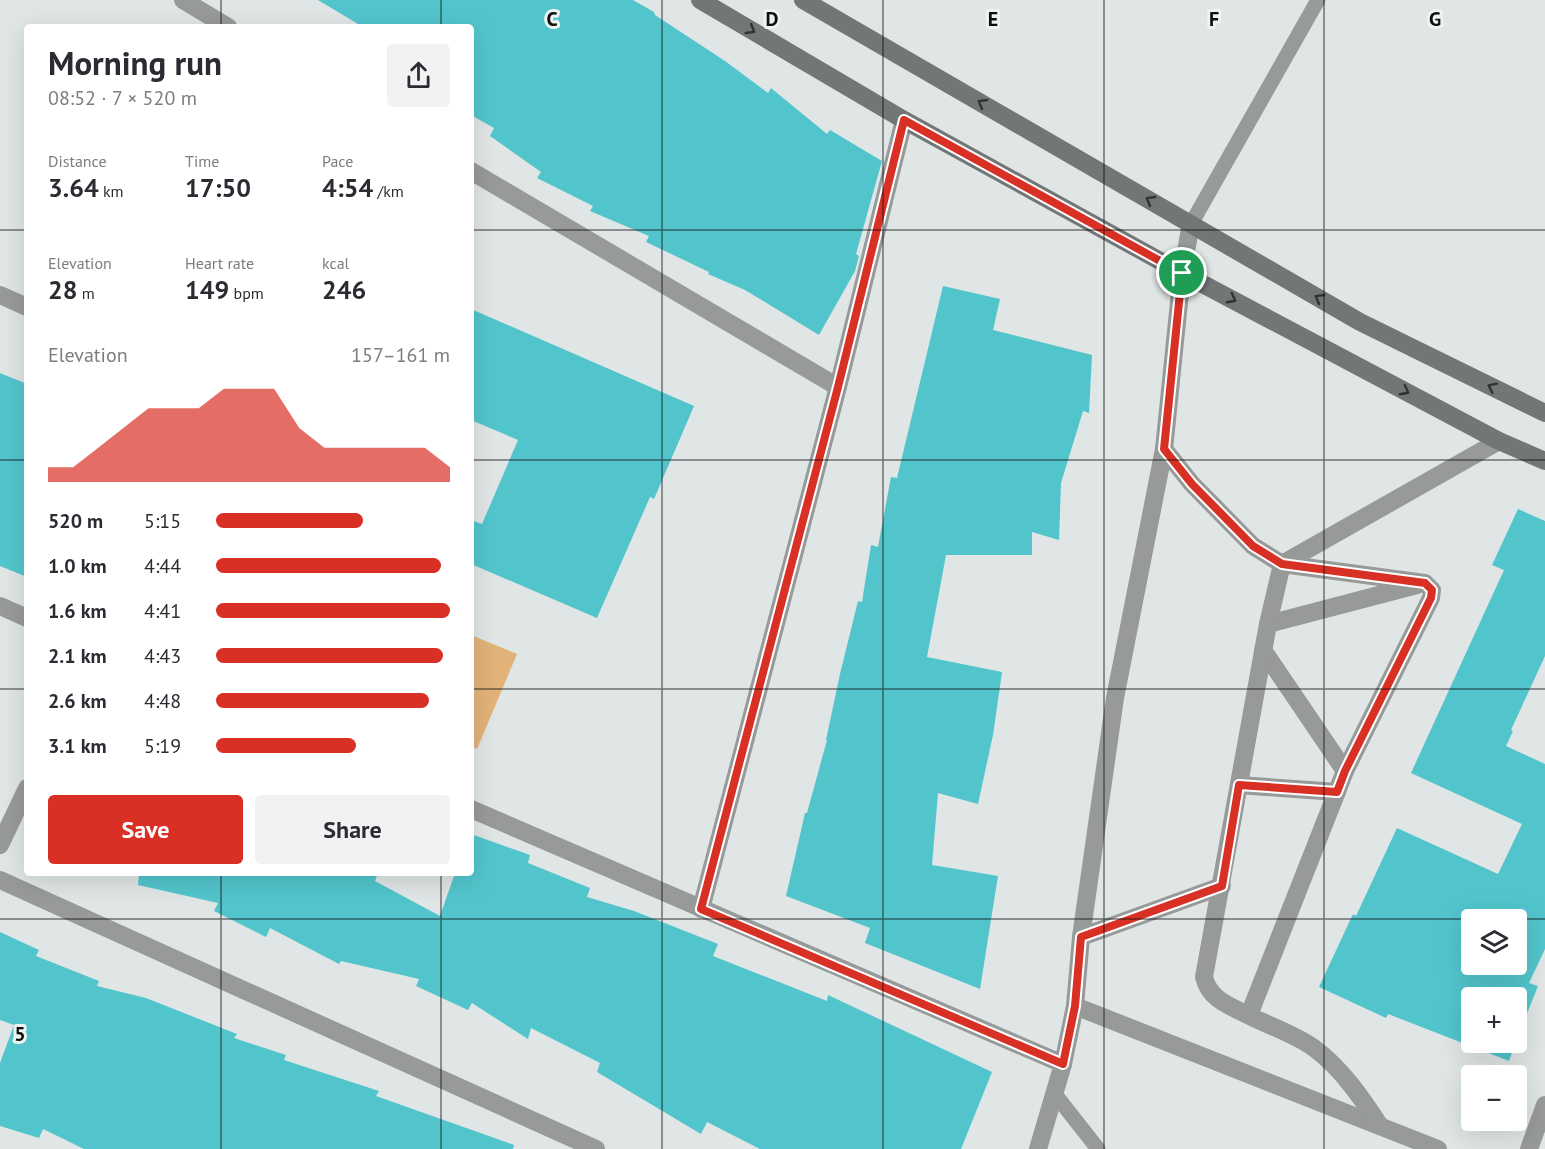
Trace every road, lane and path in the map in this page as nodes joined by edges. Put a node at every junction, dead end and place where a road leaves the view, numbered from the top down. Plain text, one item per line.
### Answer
1 (183, 0) edge
2 (700, 0) edge
3 (803, 0) edge
4 (1318, 0) edge
5 (223, 24) edge
6 (904, 120) junction
7 (474, 173) edge
8 (1191, 224) junction
9 (1182, 273) junction
10 (0, 295) edge
11 (24, 306) edge
12 (838, 387) junction
13 (1545, 413) edge
14 (1499, 441) junction
15 (1164, 449) junction
16 (1545, 461) edge
17 (1282, 564) junction
18 (1425, 583) junction
19 (0, 606) edge
20 (24, 617) edge
21 (1268, 624) junction
22 (1263, 650) junction
23 (1345, 771) junction
24 (1239, 785) junction
25 (1337, 792) junction
26 (24, 794) edge
27 (474, 810) edge
28 (0, 845) edge
29 (0, 880) edge
30 (1222, 886) junction
31 (701, 909) junction
32 (1081, 937) junction
33 (1075, 1006) junction
34 (1249, 1015) junction
35 (1063, 1064) junction
36 (1054, 1093) junction
37 (1545, 1105) edge
38 (1380, 1126) junction
39 (596, 1149) edge
40 (1038, 1149) edge
41 (1098, 1149) edge
42 (1438, 1149) edge
43 (1529, 1149) edge

1 - 5 street
2 -> 6 street
8 -> 3 street
4 - 8 lane
6 - 9 street
6 - 12 street
7 - 12 street
8 - 9 street
13 -> 8 street
9 -> 14 street
9 - 15 street
10 - 11 street
12 - 31 street
14 - 16 street
14 - 17 street
15 - 17 street
15 - 32 street
17 - 18 street
17 - 21 street
18 - 21 street
18 - 23 street
19 - 20 street
21 - 22 street
22 - 23 street
22 - 24 street
23 - 25 street
24 - 25 street
24 - 30 street
25 - 34 street
26 - 28 street
27 - 31 street
29 - 39 street
30 - 32 street
30 - 34 street
31 - 35 street
32 - 33 street
33 - 35 street
33 - 38 street
34 - 38 street
35 - 36 street
36 - 40 street
36 - 41 lane
37 - 43 street
38 - 42 street

